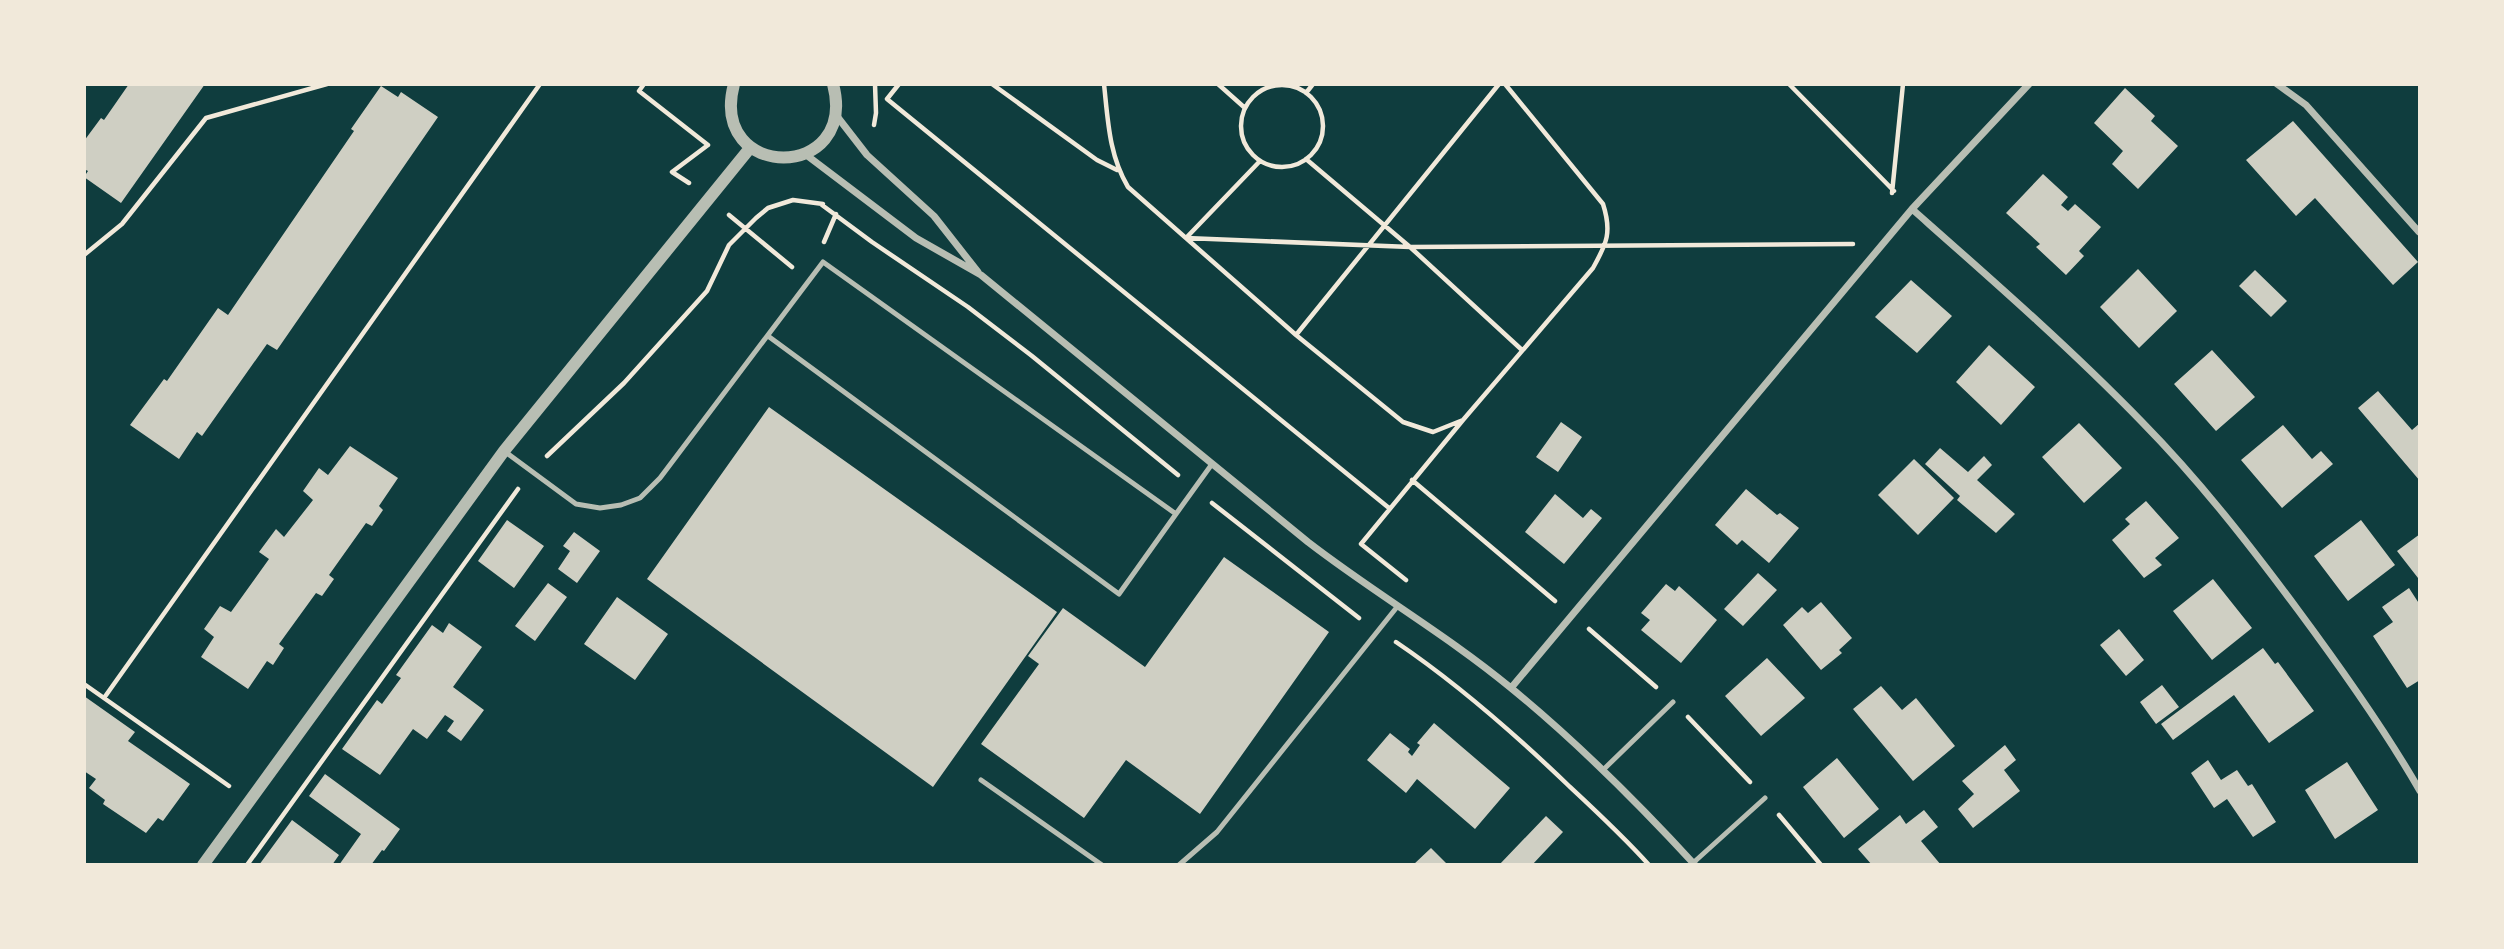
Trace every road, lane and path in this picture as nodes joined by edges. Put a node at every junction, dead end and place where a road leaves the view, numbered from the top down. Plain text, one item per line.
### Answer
1 (327, 84) edge
2 (540, 84) edge
3 (734, 84) edge
4 (833, 84) edge
5 (875, 84) edge
6 (899, 84) edge
7 (992, 84) edge
8 (1104, 84) edge
9 (1218, 84) edge
10 (1313, 84) edge
11 (1499, 84) edge
12 (1505, 84) edge
13 (1789, 84) edge
14 (1903, 84) edge
15 (2029, 84) edge
16 (2277, 84) edge
17 (1306, 93) junction
18 (1245, 108) junction
19 (836, 114) junction
20 (750, 148) junction
21 (806, 154) junction
22 (867, 155) junction
23 (1306, 159) junction
24 (1260, 160) junction
25 (1118, 170) junction
26 (844, 182) junction
27 (1894, 191) junction
28 (1885, 202) dead end
29 (822, 205) junction
30 (1912, 209) junction
31 (1385, 227) junction
32 (2419, 232) edge
33 (1858, 234) dead end
34 (1185, 238) junction
35 (1849, 244) junction
36 (1882, 244) junction
37 (1370, 246) junction
38 (1410, 247) junction
39 (1605, 247) junction
40 (84, 254) edge
41 (981, 275) junction
42 (1296, 335) junction
43 (768, 336) junction
44 (1522, 351) junction
45 (1463, 420) junction
46 (504, 451) junction
47 (1212, 464) junction
48 (530, 472) junction
49 (1412, 480) junction
50 (1194, 488) junction
51 (1389, 508) junction
52 (1176, 514) junction
53 (1414, 586) dead end
54 (1397, 607) junction
55 (1573, 615) junction
56 (1378, 631) junction
57 (1444, 638) junction
58 (1426, 663) junction
59 (84, 684) edge
60 (1511, 688) junction
61 (104, 698) junction
62 (1673, 702) junction
63 (1603, 771) junction
64 (981, 780) dead end
65 (2420, 791) edge
66 (1765, 798) junction
67 (250, 801) junction
68 (1694, 864) edge
69 (203, 865) edge
70 (247, 865) edge
71 (1102, 865) edge
72 (1179, 865) edge
73 (1649, 865) edge
74 (1821, 865) edge

1 - 40 path
2 - 61 path
3 - 20 street
4 - 19 street
5 - 22 path
6 - 51 path
7 - 25 path
8 - 25 path
9 - 18 path
10 - 17 path
11 - 31 path
12 - 39 path
13 - 27 path
14 - 27 path
15 - 30 street
16 - 32 street
17 - 18 path
17 - 23 path
18 - 24 path
19 - 21 street
19 - 22 street
20 - 21 street
20 - 46 street
21 - 26 street
22 - 41 street
23 - 24 path
23 - 31 path
24 - 34 path
25 - 34 path
26 - 29 path
26 - 41 street
27 - 28 path
27 - 30 path
29 - 48 path
29 - 50 path
30 - 36 street
30 - 65 street
31 - 37 path
31 - 38 path
33 - 35 path
34 - 37 path
34 - 42 path
35 - 36 path
35 - 39 path
36 - 55 street
37 - 38 path
37 - 42 path
38 - 39 path
38 - 44 path
39 - 44 path
41 - 47 street
42 - 45 path
43 - 48 lane
43 - 52 lane
43 - 52 lane
44 - 45 path
45 - 49 path
46 - 48 lane
46 - 67 street
47 - 50 lane
47 - 54 street
48 - 70 path
49 - 51 path
49 - 55 path
50 - 52 lane
50 - 56 path
51 - 53 path
54 - 56 lane
54 - 57 street
55 - 60 street
55 - 62 path
56 - 58 path
56 - 72 lane
57 - 58 path
57 - 60 street
58 - 73 path
59 - 61 path
60 - 63 street
61 - 67 path
62 - 63 lane
62 - 66 path
63 - 68 street
64 - 71 lane
66 - 68 lane
66 - 74 path
67 - 69 street

